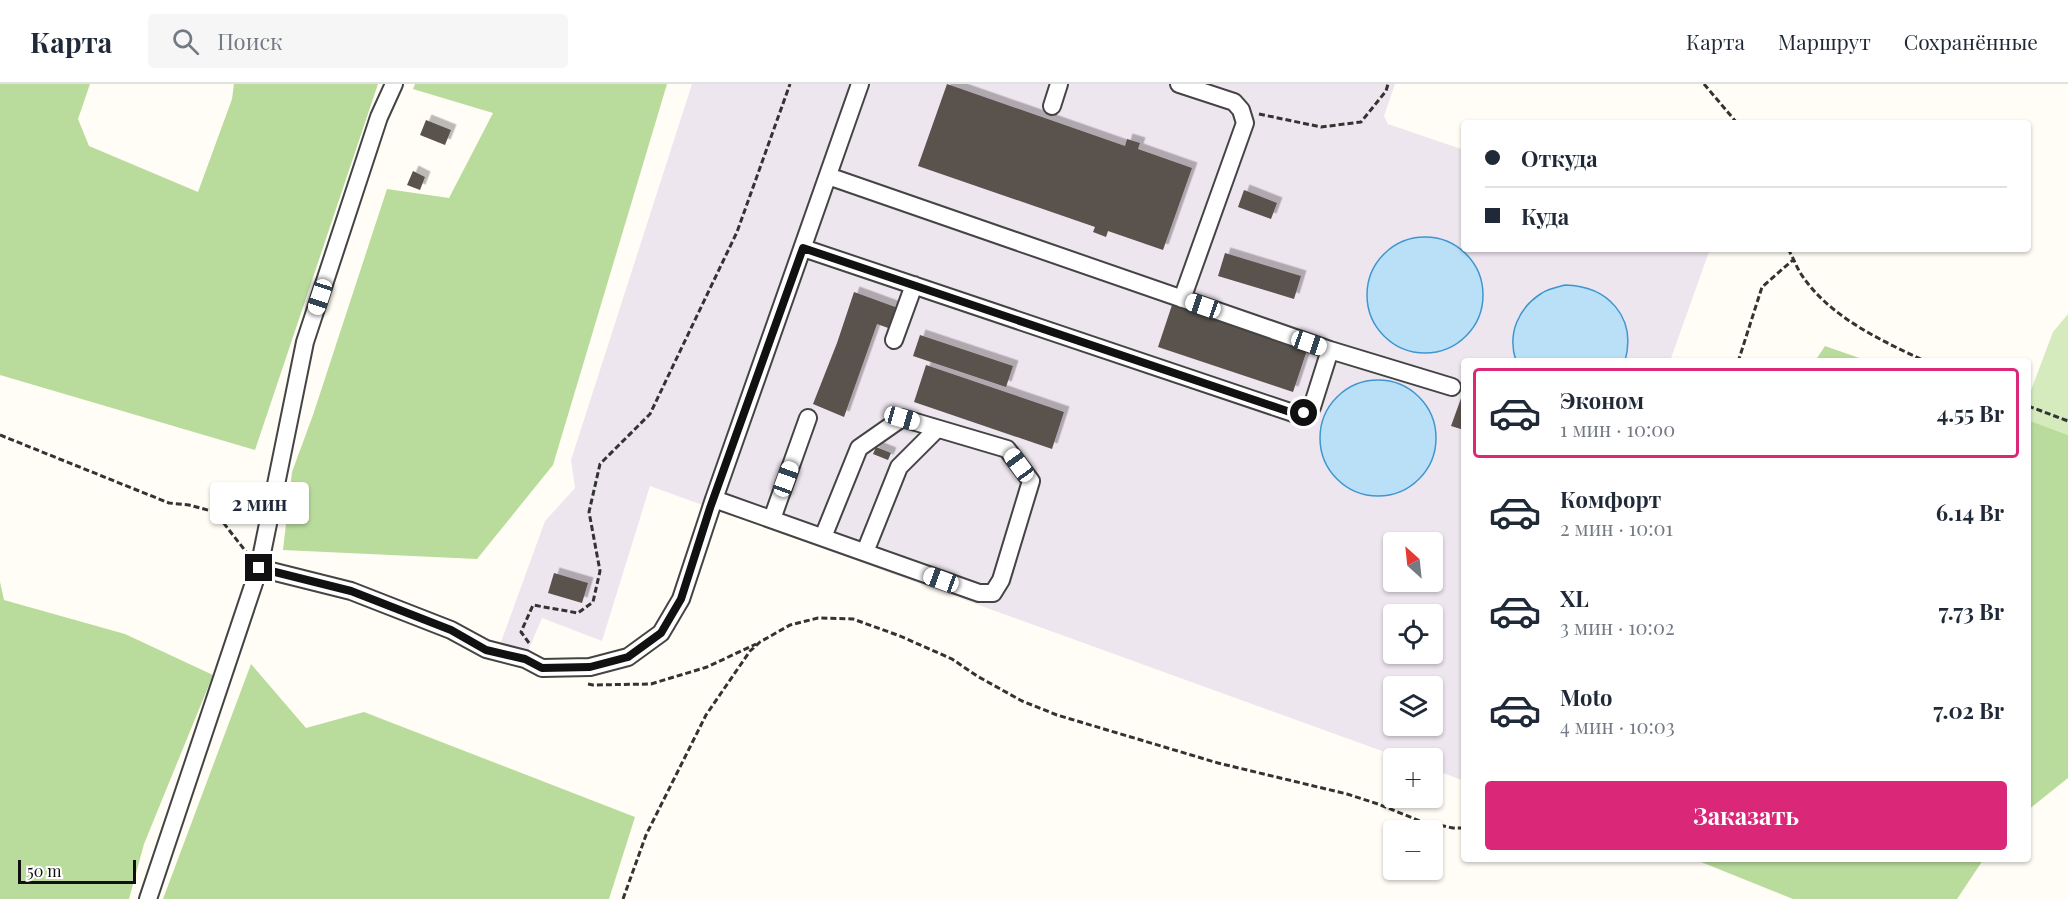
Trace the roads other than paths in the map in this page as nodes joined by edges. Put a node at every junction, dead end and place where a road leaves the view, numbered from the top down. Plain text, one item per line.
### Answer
1 (394, 84) edge
2 (860, 84) edge
3 (1059, 84) edge
4 (1179, 84) edge
5 (1052, 106) dead end
6 (828, 176) junction
7 (803, 248) junction
8 (914, 285) junction
9 (1182, 298) junction
10 (894, 340) dead end
11 (1330, 350) junction
12 (1452, 387) dead end
13 (808, 418) dead end
14 (937, 429) junction
15 (714, 499) junction
16 (772, 519) junction
17 (823, 537) junction
18 (865, 552) junction
19 (259, 568) junction
20 (148, 899) edge

1 - 19 street
2 - 6 street
3 - 5 street
4 - 9 street
6 - 7 street
6 - 9 street
7 - 8 street
7 - 15 street
8 - 10 street
8 - 11 street
9 - 11 street
11 - 12 street
13 - 16 street
14 - 17 street
14 - 18 street
14 - 18 street
15 - 16 street
15 - 19 street
16 - 17 street
17 - 18 street
19 - 20 street

